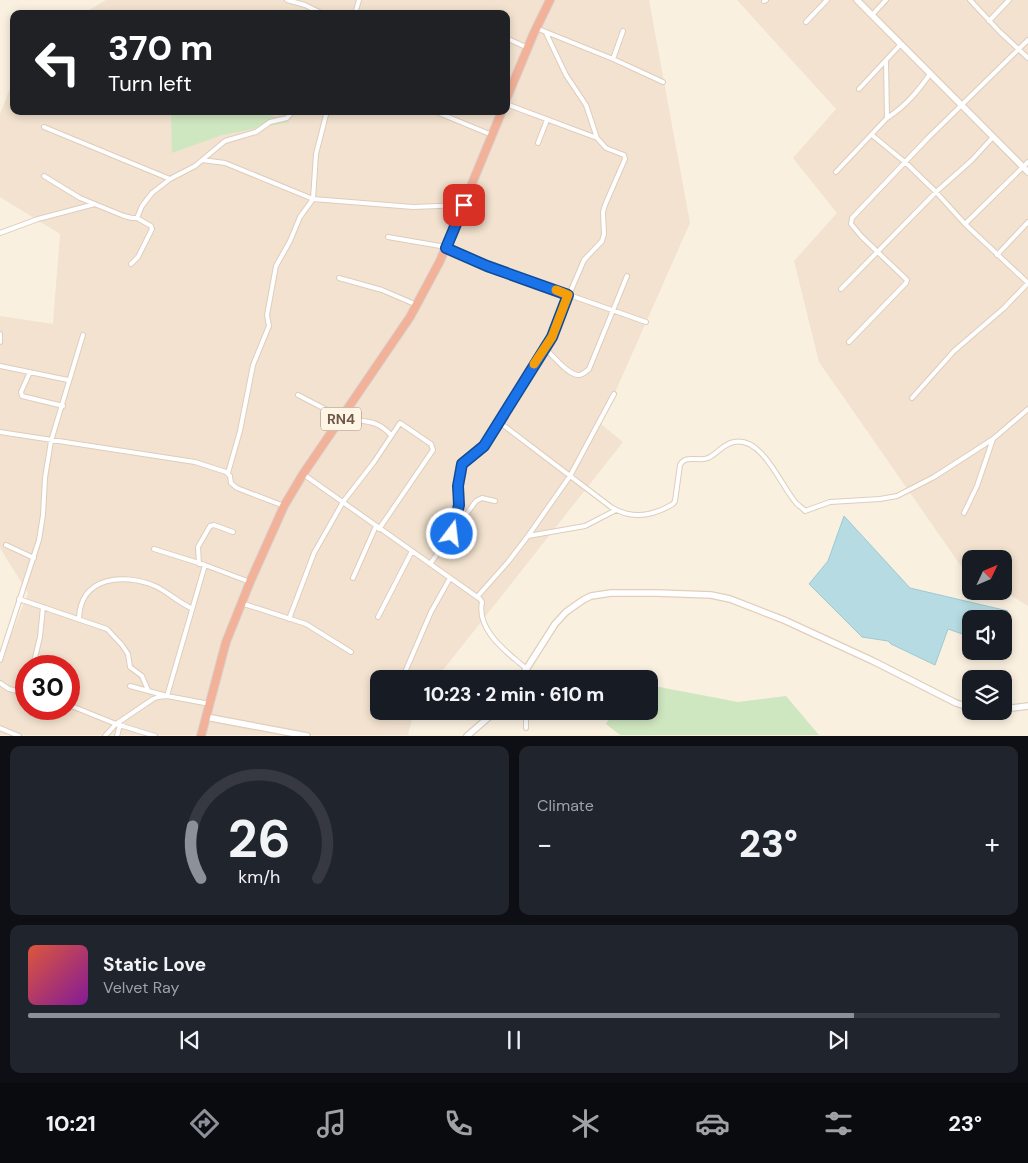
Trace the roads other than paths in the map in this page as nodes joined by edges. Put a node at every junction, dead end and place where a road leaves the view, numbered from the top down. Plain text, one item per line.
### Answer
1 (287, 0) edge
2 (550, 0) edge
3 (827, 0) edge
4 (857, 0) edge
5 (886, 0) edge
6 (970, 0) edge
7 (1009, 0) edge
8 (315, 10) edge
9 (872, 15) junction
10 (989, 21) junction
11 (806, 22) dead end
12 (536, 28) junction
13 (623, 31) dead end
14 (546, 33) junction
15 (510, 40) edge
16 (1028, 40) edge
17 (901, 44) junction
18 (528, 48) junction
19 (1019, 49) junction
20 (1028, 58) edge
21 (613, 59) junction
22 (886, 61) junction
23 (931, 73) junction
24 (663, 82) dead end
25 (510, 86) edge
26 (859, 89) dead end
27 (962, 105) junction
28 (510, 106) edge
29 (289, 115) edge
30 (326, 115) edge
31 (443, 115) edge
32 (500, 115) edge
33 (887, 118) junction
34 (546, 120) junction
35 (44, 127) dead end
36 (872, 135) junction
37 (492, 136) junction
38 (993, 137) junction
39 (597, 138) junction
40 (538, 142) dead end
41 (202, 160) junction
42 (1028, 162) edge
43 (906, 163) junction
44 (1023, 167) junction
45 (836, 172) dead end
46 (1028, 172) edge
47 (44, 176) dead end
48 (170, 179) junction
49 (936, 192) junction
50 (312, 200) junction
51 (96, 204) junction
52 (464, 205) junction
53 (137, 218) junction
54 (1028, 222) edge
55 (965, 224) junction
56 (0, 233) edge
57 (388, 236) dead end
58 (446, 248) junction
59 (878, 252) junction
60 (997, 255) junction
61 (131, 264) dead end
62 (627, 276) dead end
63 (339, 278) dead end
64 (1028, 283) edge
65 (841, 288) dead end
66 (568, 295) junction
67 (417, 305) junction
68 (613, 312) junction
69 (646, 322) dead end
70 (0, 334) edge
71 (83, 335) dead end
72 (0, 342) edge
73 (849, 342) dead end
74 (545, 348) junction
75 (0, 366) edge
76 (30, 372) junction
77 (68, 380) junction
78 (614, 394) dead end
79 (298, 395) dead end
80 (912, 398) dead end
81 (63, 406) junction
82 (1028, 409) edge
83 (342, 417) junction
84 (499, 422) junction
85 (0, 432) edge
86 (391, 435) junction
87 (993, 440) junction
88 (51, 441) junction
89 (228, 473) junction
90 (303, 474) junction
91 (570, 476) junction
92 (495, 501) dead end
93 (343, 502) junction
94 (284, 506) junction
95 (616, 510) junction
96 (964, 513) dead end
97 (377, 528) junction
98 (233, 532) dead end
99 (452, 534) junction
100 (528, 536) junction
101 (6, 545) dead end
102 (154, 549) dead end
103 (412, 551) junction
104 (34, 558) junction
105 (199, 564) junction
106 (430, 564) junction
107 (205, 565) junction
108 (353, 578) dead end
109 (450, 578) junction
110 (250, 582) junction
111 (477, 597) junction
112 (20, 599) junction
113 (241, 604) junction
114 (43, 607) junction
115 (191, 608) junction
116 (378, 617) dead end
117 (79, 618) junction
118 (289, 619) junction
119 (351, 652) dead end
120 (36, 655) edge
121 (0, 660) edge
122 (526, 668) joint
123 (406, 670) edge
124 (0, 683) edge
125 (130, 686) dead end
126 (15, 690) edge
127 (148, 690) junction
128 (167, 696) junction
129 (210, 704) junction
130 (962, 705) edge
131 (1028, 706) edge
132 (1012, 708) edge
133 (80, 709) edge
134 (206, 717) junction
135 (486, 720) edge
136 (526, 720) edge
137 (118, 725) junction
138 (0, 728) edge
139 (526, 728) dead end
140 (19, 736) edge
141 (105, 736) edge
142 (117, 736) edge
143 (155, 736) edge
144 (201, 736) edge
145 (307, 736) edge
146 (467, 736) edge

1 - 8 street
2 - 12 highway
3 - 11 street
4 - 9 street
5 - 9 street
6 - 10 street
7 - 10 street
9 - 17 street
10 - 19 street
12 - 14 street
12 - 18 highway
13 - 21 street
14 - 21 street
14 - 39 street
15 - 18 street
16 - 19 street
17 - 22 street
17 - 23 street
18 - 25 highway
19 - 20 street
19 - 27 street
21 - 24 street
22 - 26 street
22 - 33 street
23 - 27 street
23 - 33 street
27 - 38 street
27 - 43 street
28 - 34 street
29 - 41 street
30 - 50 street
31 - 37 street
32 - 37 highway, RN4
33 - 36 street
34 - 39 street
34 - 40 street
35 - 48 street
36 - 43 street
36 - 45 street
37 - 52 highway, RN4
38 - 44 street
38 - 49 street
39 - 66 street
41 - 48 street
41 - 50 street
42 - 44 street
43 - 49 street
43 - 59 street
44 - 46 street
44 - 55 street
47 - 51 street
48 - 53 street
49 - 55 street
49 - 59 street
50 - 52 street
50 - 89 street
51 - 53 street
51 - 56 street
52 - 58 highway, RN4
53 - 61 street
54 - 60 street
55 - 60 street
57 - 58 street
58 - 66 street
58 - 67 highway, RN4
59 - 65 street
59 - 73 street
60 - 64 street
62 - 68 street
63 - 67 street
64 - 80 street
66 - 68 street
66 - 74 street
67 - 83 highway, RN4
68 - 69 street
68 - 74 street
70 - 72 street
71 - 77 street
74 - 84 street
75 - 76 street
76 - 77 street
76 - 81 street
77 - 81 street
78 - 91 street
79 - 83 street
81 - 88 street
82 - 87 street
83 - 86 street
83 - 90 highway, RN4
84 - 91 street
84 - 99 street
85 - 88 street
86 - 93 street
86 - 97 street
87 - 95 street
87 - 96 street
88 - 89 street
88 - 104 street
89 - 94 street
90 - 93 street
90 - 94 highway, RN4
91 - 95 street
91 - 100 street
92 - 99 street
93 - 97 street
93 - 118 street
94 - 110 highway, RN4
95 - 100 street
97 - 103 street
97 - 108 street
98 - 105 street
99 - 106 street
100 - 111 street
101 - 104 street
102 - 105 street
103 - 106 street
103 - 116 street
104 - 112 street
105 - 107 street
106 - 109 street
107 - 110 street
107 - 115 street
109 - 111 street
109 - 123 street
110 - 113 highway, RN4
111 - 122 street
112 - 114 street
112 - 121 street
113 - 118 street
113 - 129 highway, RN4
114 - 117 street
114 - 120 street
115 - 117 street
115 - 128 street
117 - 127 street
118 - 119 street
122 - 130 street
124 - 126 street
125 - 127 street
127 - 128 street
128 - 129 street
128 - 137 street
129 - 134 highway, RN4
131 - 132 street
133 - 137 street
134 - 144 highway, RN4
134 - 145 street
135 - 146 street
136 - 139 street
137 - 141 street
137 - 142 street
137 - 143 street
138 - 140 street

